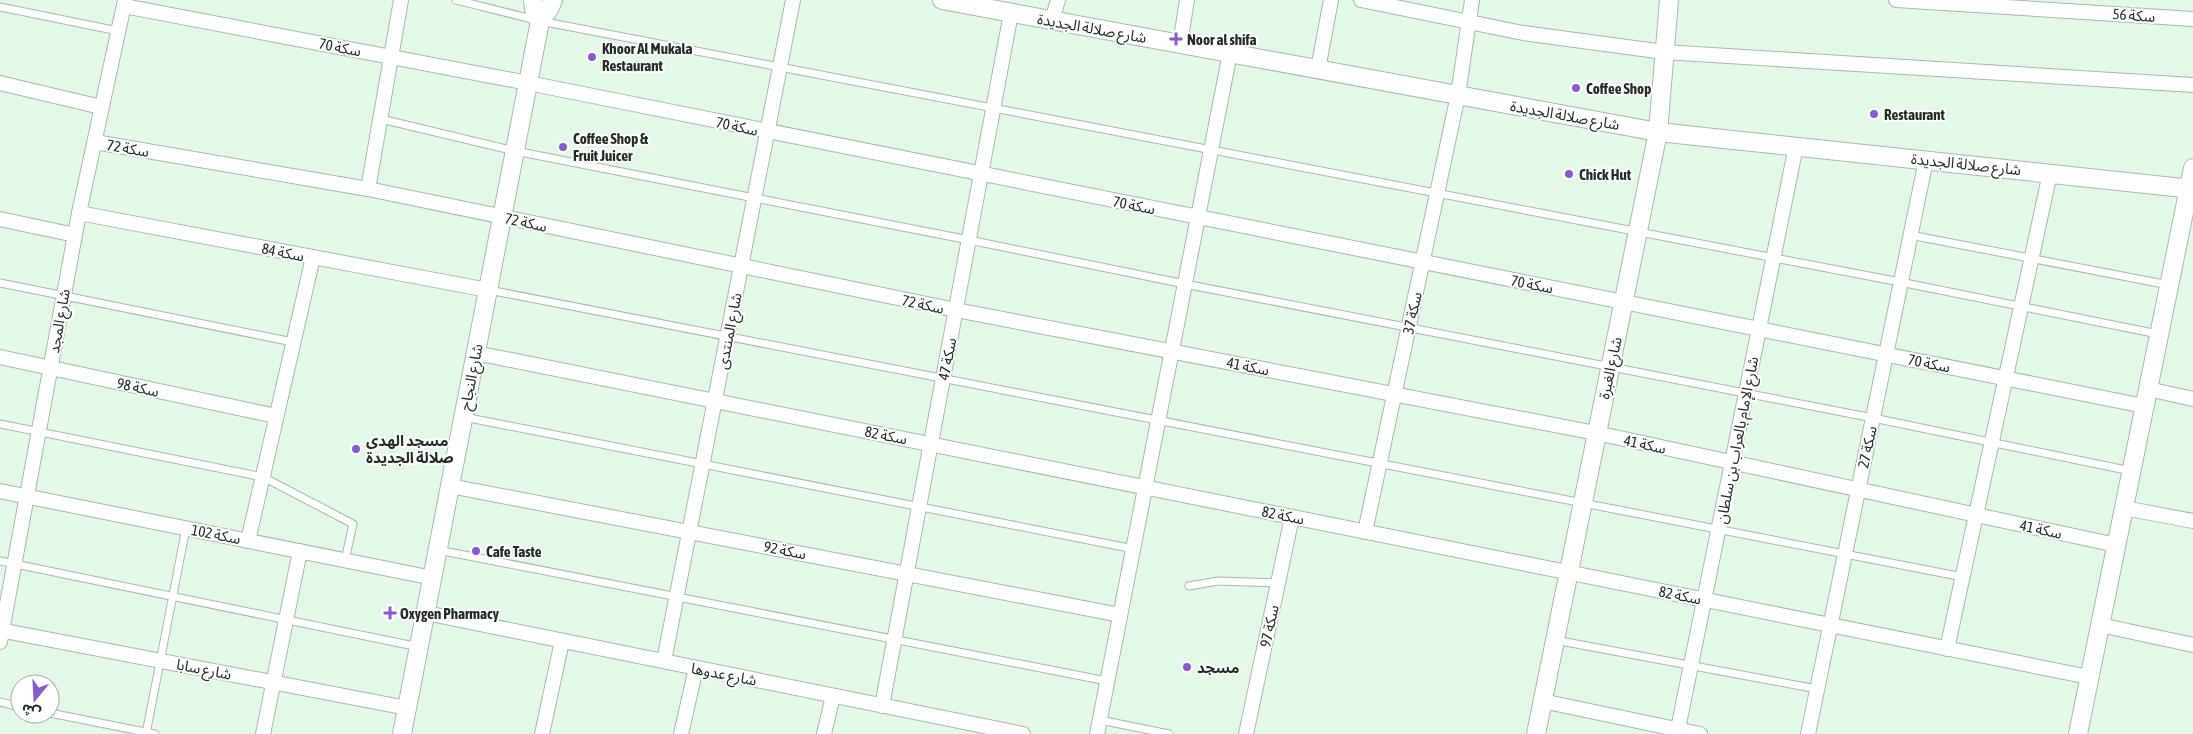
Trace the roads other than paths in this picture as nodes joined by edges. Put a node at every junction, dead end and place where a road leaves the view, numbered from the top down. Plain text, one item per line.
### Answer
1 (401, 0) edge
2 (456, 0) edge
3 (533, 0) edge
4 (553, 0) edge
5 (793, 0) edge
6 (942, 0) edge
7 (1058, 0) edge
8 (1187, 0) edge
9 (1331, 0) edge
10 (1361, 0) edge
11 (1472, 0) edge
12 (1669, 0) edge
13 (1896, 0) edge
14 (125, 3) edge
15 (2063, 5) edge
16 (0, 6) edge
17 (1011, 13) junction
18 (2193, 19) edge
19 (1052, 20) junction
20 (540, 21) junction
21 (1468, 22) junction
22 (118, 31) junction
23 (1180, 44) junction
24 (1664, 52) junction
25 (1230, 53) junction
26 (391, 57) junction
27 (780, 67) junction
28 (1318, 69) junction
29 (0, 83) edge
30 (528, 83) junction
31 (2193, 85) edge
32 (1458, 95) junction
33 (101, 107) junction
34 (994, 108) junction
35 (380, 118) junction
36 (768, 132) junction
37 (1658, 132) junction
38 (95, 142) junction
39 (1796, 146) junction
40 (1211, 150) junction
41 (515, 151) junction
42 (1926, 160) junction
43 (2193, 168) edge
44 (2050, 173) junction
45 (981, 174) junction
46 (368, 189) junction
47 (2191, 189) edge
48 (1437, 194) junction
49 (755, 198) junction
50 (79, 212) junction
51 (502, 217) junction
52 (1198, 218) junction
53 (0, 219) edge
54 (1638, 232) junction
55 (75, 236) junction
56 (1910, 236) junction
57 (969, 240) junction
58 (313, 257) junction
59 (2032, 257) junction
60 (1774, 258) junction
61 (1422, 262) junction
62 (741, 266) junction
63 (1900, 282) junction
64 (0, 283) edge
65 (1185, 284) junction
66 (2169, 285) junction
67 (488, 290) junction
68 (64, 296) junction
69 (1623, 302) junction
70 (2021, 307) junction
71 (956, 310) junction
72 (1409, 327) junction
73 (1759, 330) junction
74 (2159, 334) junction
75 (728, 337) junction
76 (294, 342) junction
77 (1172, 352) junction
78 (476, 353) junction
79 (1885, 355) junction
80 (0, 357) edge
81 (50, 368) junction
82 (1610, 368) junction
83 (2006, 378) junction
84 (943, 379) junction
85 (1746, 393) junction
86 (1394, 395) junction
87 (2146, 398) junction
88 (2193, 398) edge
89 (715, 401) junction
90 (276, 416) junction
91 (464, 417) junction
92 (1872, 418) junction
93 (1158, 420) junction
94 (0, 424) edge
95 (39, 432) junction
96 (1596, 433) junction
97 (1992, 442) junction
98 (931, 444) junction
99 (1732, 462) junction
100 (703, 464) junction
101 (1380, 464) junction
102 (2131, 472) junction
103 (263, 477) junction
104 (450, 486) junction
105 (1145, 488) junction
106 (1858, 489) junction
107 (0, 491) edge
108 (27, 497) junction
109 (1582, 503) junction
110 (919, 506) junction
111 (2124, 508) junction
112 (1976, 515) junction
113 (1292, 517) junction
114 (2193, 521) edge
115 (186, 528) junction
116 (1718, 529) junction
117 (690, 532) junction
118 (1365, 532) junction
119 (248, 541) junction
120 (2116, 545) junction
121 (1134, 549) junction
122 (438, 550) junction
123 (300, 551) junction
124 (1845, 554) junction
125 (345, 560) junction
126 (0, 562) edge
127 (14, 564) junction
128 (1568, 572) junction
129 (907, 574) junction
130 (1963, 577) junction
131 (433, 578) junction
132 (1278, 583) junction
133 (1189, 586) dead end
134 (172, 597) junction
135 (677, 597) junction
136 (1704, 600) junction
137 (426, 613) junction
138 (1120, 615) junction
139 (286, 620) junction
140 (1830, 625) junction
141 (2100, 625) junction
142 (1, 634) edge
143 (894, 639) junction
144 (1555, 640) junction
145 (562, 641) junction
146 (2193, 645) edge
147 (419, 648) junction
148 (1948, 648) junction
149 (160, 660) junction
150 (664, 661) junction
151 (1691, 665) junction
152 (696, 668) junction
153 (2089, 677) junction
154 (1107, 681) junction
155 (273, 682) junction
156 (1817, 689) junction
157 (833, 696) junction
158 (1542, 701) junction
159 (882, 706) junction
160 (408, 708) junction
161 (60, 715) edge
162 (1100, 720) junction
163 (963, 728) edge
164 (1677, 732) edge
165 (146, 733) edge
166 (406, 733) edge
167 (155, 734) edge
168 (262, 734) edge
169 (542, 734) edge
170 (681, 734) edge
171 (824, 734) edge
172 (1023, 734) edge
173 (1097, 734) edge
174 (1169, 734) edge
175 (1246, 734) edge
176 (1536, 734) edge
177 (1700, 734) edge
178 (1808, 734) edge
179 (2078, 734) edge

1 - 26 street
2 - 20 lane
3 - 20 street, شارع النجاح
4 - 20 street, شارع النجاح
5 - 27 street, شارع المنتدى
6 - 17 street, شارع صلالة الجديدة
7 - 19 street
8 - 23 street
9 - 28 street
10 - 21 street
11 - 21 street, سكة 37
12 - 24 street, شارع الغبرة
13 - 15 street, سكة 56
14 - 22 street, شارع المجد
14 - 26 street, سكة 70
15 - 18 street, سكة 56
16 - 22 lane
17 - 19 street, شارع صلالة الجديدة
17 - 34 street, سكة 47
19 - 23 street, شارع صلالة الجديدة
20 - 27 lane
20 - 30 street, شارع النجاح
21 - 24 street
21 - 32 street, سكة 37
22 - 33 street, شارع المجد
23 - 25 street, شارع صلالة الجديدة
24 - 31 street
24 - 37 street, شارع الغبرة
25 - 28 street, شارع صلالة الجديدة
25 - 40 street
26 - 30 street, سكة 70
26 - 35 street
27 - 34 lane
27 - 36 street, شارع المنتدى
28 - 32 street, شارع صلالة الجديدة
29 - 33 street
30 - 36 street, سكة 70
30 - 41 street, شارع النجاح
32 - 37 street, شارع صلالة الجديدة
32 - 48 street, سكة 37
33 - 38 street, شارع المجد
34 - 40 lane
34 - 45 street, سكة 47
35 - 41 lane
35 - 46 street
36 - 45 street, سكة 70
36 - 49 street, شارع المنتدى
37 - 39 street, شارع صلالة الجديدة
37 - 54 street, شارع الغبرة
38 - 46 street, سكة 72
38 - 50 street, شارع المجد
39 - 42 street, شارع صلالة الجديدة
39 - 60 street, شارع الإمام بالعراب بن سلطان
40 - 48 lane
40 - 52 street
41 - 49 lane
41 - 51 street, شارع النجاح
42 - 44 street, شارع صلالة الجديدة
42 - 56 street, سكة 27
43 - 47 street
44 - 47 street, شارع صلالة الجديدة
44 - 59 street
45 - 52 street, سكة 70
45 - 57 street, سكة 47
46 - 51 street, سكة 72
47 - 66 street
48 - 54 lane
48 - 61 street, سكة 37
49 - 57 lane
49 - 62 street, شارع المنتدى
50 - 55 street, شارع المجد
50 - 58 street, سكة 84
51 - 62 street, سكة 72
51 - 67 street, شارع النجاح
52 - 61 street, سكة 70
52 - 65 street
53 - 55 street
54 - 60 lane
54 - 69 street, شارع الغبرة
55 - 68 street, شارع المجد
56 - 59 lane
56 - 63 street, سكة 27
57 - 65 lane
57 - 71 street, سكة 47
58 - 67 street, سكة 84
58 - 76 street
59 - 66 lane
59 - 70 street
60 - 63 lane
60 - 73 street, شارع الإمام بالعراب بن سلطان
61 - 69 street, سكة 70
61 - 72 street, سكة 37
62 - 71 street, سكة 72
62 - 75 street, شارع المنتدى
63 - 70 lane
63 - 79 street, سكة 27
64 - 68 lane
65 - 72 lane
65 - 77 street
66 - 74 street
67 - 75 lane
67 - 78 street, شارع النجاح
68 - 76 lane
68 - 81 street, شارع المجد
69 - 73 street, سكة 70
69 - 82 street, شارع الغبرة
70 - 74 lane
70 - 83 street
71 - 77 street, سكة 41
71 - 84 street, سكة 47
72 - 82 lane
72 - 86 street, سكة 37
73 - 79 street, سكة 70
73 - 85 street, شارع الإمام بالعراب بن سلطان
74 - 87 street
75 - 84 lane
75 - 89 street, شارع المنتدى
76 - 90 street
77 - 86 street, سكة 41
77 - 93 street
78 - 89 street, سكة 82
78 - 91 street, شارع النجاح
79 - 83 street, سكة 70
79 - 92 street, سكة 27
80 - 81 street, سكة 98
81 - 90 street, سكة 98
81 - 95 street, شارع المجد
82 - 85 lane
82 - 96 street, شارع الغبرة
83 - 87 street, سكة 70
83 - 97 street
84 - 93 lane
84 - 98 street, سكة 47
85 - 92 lane
85 - 99 street, شارع الإمام بالعراب بن سلطان
86 - 96 street, سكة 41
86 - 101 street, سكة 37
87 - 88 street, سكة 70
87 - 102 street
89 - 98 street, سكة 82
89 - 100 street, شارع المنتدى
90 - 103 street
91 - 100 lane
91 - 104 street, شارع النجاح
92 - 97 lane
92 - 106 street, سكة 27
93 - 101 lane
93 - 105 street
94 - 95 lane
95 - 103 lane
95 - 108 street, شارع المجد
96 - 99 street, سكة 41
96 - 109 street, شارع الغبرة
97 - 102 lane
97 - 112 street
98 - 105 street, سكة 82
98 - 110 street, سكة 47
99 - 106 street, سكة 41
99 - 116 street, شارع الإمام بالعراب بن سلطان
100 - 110 lane
100 - 117 street, شارع المنتدى
101 - 109 lane
101 - 118 street, سكة 37
102 - 111 street
103 - 119 street
103 - 125 lane
104 - 117 street, سكة 92
104 - 122 street, شارع النجاح
105 - 113 street, سكة 82
105 - 121 street
106 - 112 street, سكة 41
106 - 124 street, سكة 27
107 - 108 street, سكة 102
108 - 115 street, سكة 102
108 - 127 street, شارع المجد
109 - 116 lane
109 - 128 street, شارع الغبرة
110 - 121 lane
110 - 129 street, سكة 47
111 - 114 street
111 - 120 street
112 - 120 street, سكة 41
112 - 130 street
113 - 118 street, سكة 82
113 - 132 street, سكة 97
115 - 119 street, سكة 102
115 - 134 lane
116 - 124 lane
116 - 136 street, شارع الإمام بالعراب بن سلطان
117 - 129 street, سكة 92
117 - 135 street, شارع المنتدى
118 - 128 street, سكة 82
119 - 123 street, سكة 102
120 - 141 street
121 - 138 street
122 - 131 street, شارع النجاح
122 - 135 lane
123 - 125 street, سكة 102
123 - 139 street
124 - 130 lane
124 - 140 street, سكة 27
125 - 131 street, سكة 102
126 - 127 lane
127 - 134 lane
127 - 142 street, شارع المجد
128 - 136 street, سكة 82
128 - 144 street, شارع الغبرة
129 - 138 street, سكة 92
129 - 143 street, سكة 47
130 - 148 street
131 - 137 street, شارع النجاح
132 - 133 lane
132 - 175 street, سكة 97
134 - 139 lane
134 - 149 lane
135 - 143 lane
135 - 150 street, شارع المنتدى
136 - 140 street, سكة 82
136 - 151 street, شارع الإمام بالعراب بن سلطان
137 - 145 street, شارع عدوها
137 - 147 street, شارع النجاح
138 - 154 street
139 - 147 lane
139 - 155 street
140 - 148 street, سكة 82
140 - 156 street, سكة 27
141 - 146 street
141 - 153 street
142 - 149 street, شارع سابا
143 - 154 lane
143 - 159 street, سكة 47
144 - 151 lane
144 - 158 street, شارع الغبرة
145 - 150 street, شارع عدوها
145 - 169 street
147 - 160 street, شارع النجاح
148 - 153 street, سكة 82
149 - 155 street, شارع سابا
149 - 165 lane
150 - 152 street, شارع عدوها
151 - 156 lane
151 - 164 street, شارع الإمام بالعراب بن سلطان
152 - 157 street, شارع عدوها
152 - 170 street
153 - 179 street
154 - 162 street
155 - 160 street, شارع سابا
155 - 168 street
156 - 178 street, سكة 27
157 - 159 street, شارع عدوها
157 - 171 street
158 - 164 street
158 - 176 street, شارع الغبرة
159 - 163 street, شارع عدوها
160 - 166 street, شارع النجاح
161 - 165 lane
162 - 173 street
162 - 174 lane
163 - 172 street, شارع عدوها
164 - 177 street
165 - 167 lane

